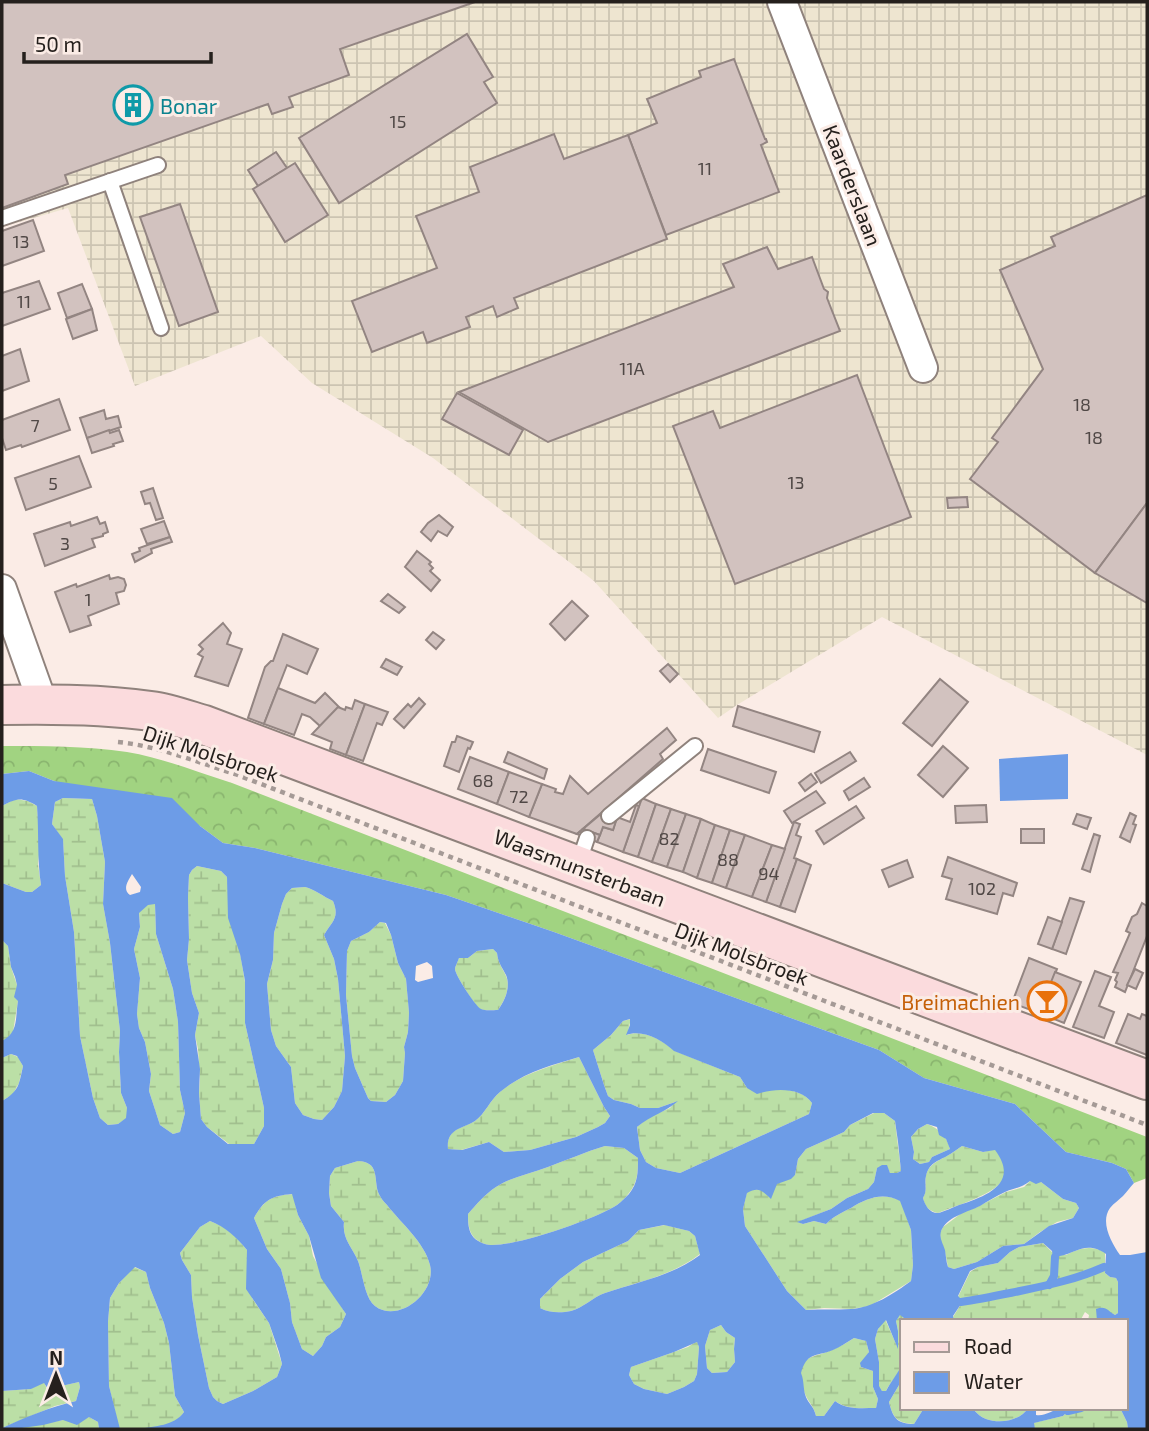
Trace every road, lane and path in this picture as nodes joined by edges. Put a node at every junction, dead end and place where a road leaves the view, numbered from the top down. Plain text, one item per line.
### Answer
1 (782, 2) edge
2 (158, 165) dead end
3 (110, 181) junction
4 (2, 218) edge
5 (161, 328) dead end
6 (923, 368) dead end
7 (2, 589) edge
8 (43, 704) junction
9 (2, 705) edge
10 (106, 741) dead end
11 (695, 746) dead end
12 (609, 816) dead end
13 (1147, 1080) edge
14 (1147, 1125) edge

1 - 6 street, Kaarderslaan
2 - 3 lane
3 - 4 lane
3 - 5 lane
7 - 8 street
8 - 9 street, Waasmunsterbaan
8 - 13 street, Waasmunsterbaan
10 - 14 path, Dijk Molsbroek
11 - 12 lane

